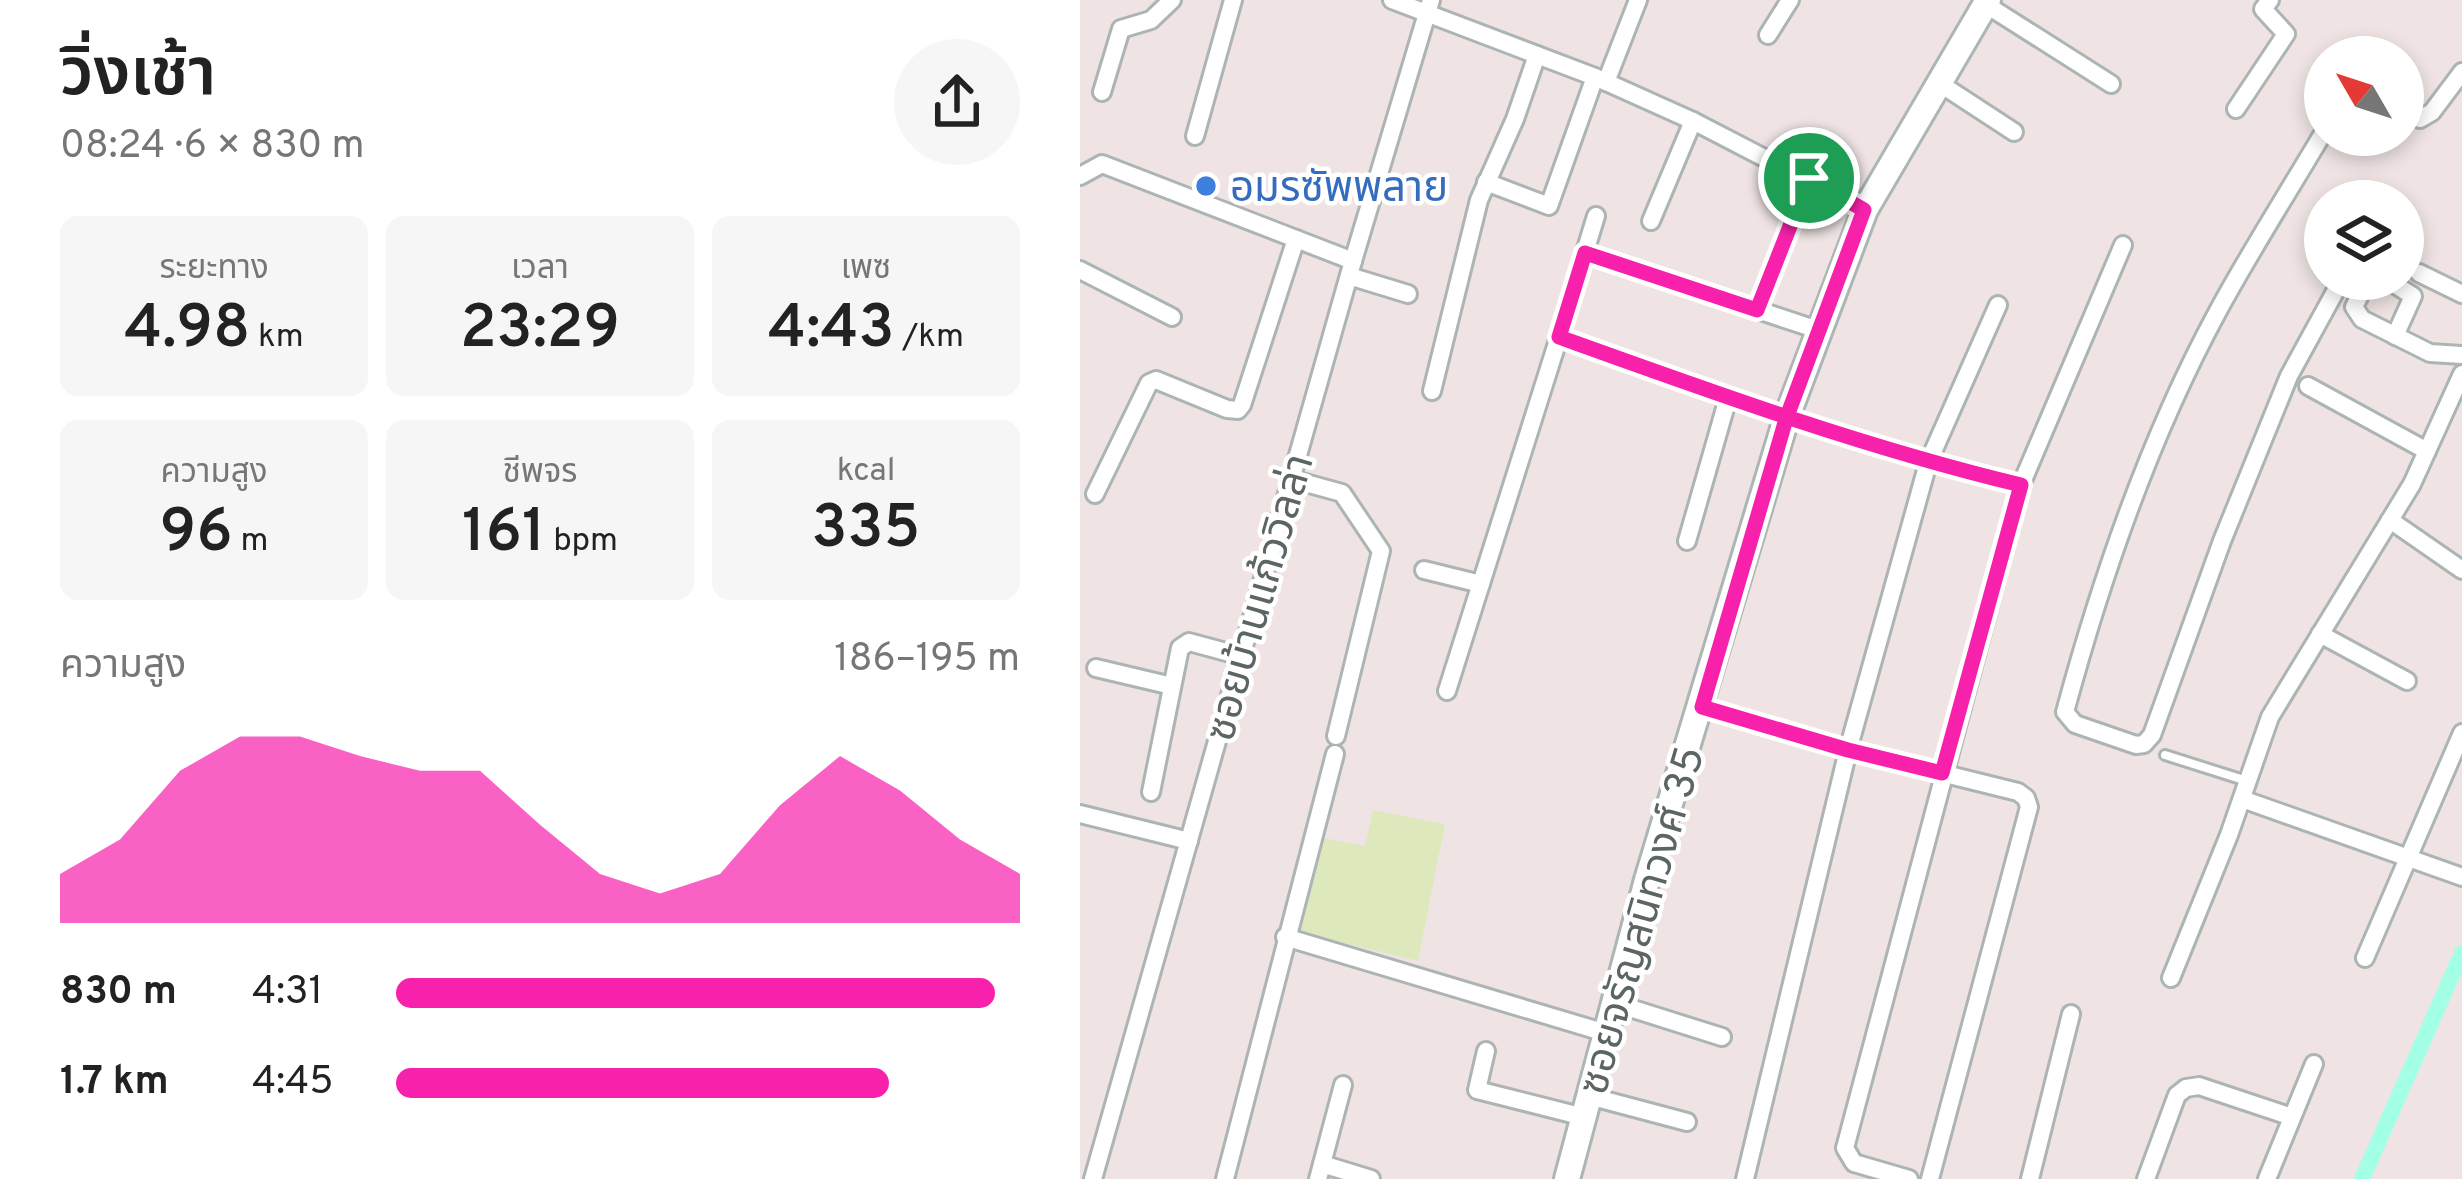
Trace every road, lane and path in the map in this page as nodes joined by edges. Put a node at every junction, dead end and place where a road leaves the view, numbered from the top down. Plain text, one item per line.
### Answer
1 (1172, 0) edge
2 (1233, 0) edge
3 (1392, 0) edge
4 (1638, 0) edge
5 (1790, 0) edge
6 (2270, 0) edge
7 (1986, 2) edge
8 (1428, 8) edge
9 (1768, 35) dead end
10 (1537, 55) junction
11 (2462, 72) edge
12 (1600, 80) junction
13 (1939, 83) junction
14 (2111, 84) dead end
15 (1102, 92) dead end
16 (2236, 110) dead end
17 (2424, 117) edge
18 (1694, 121) junction
19 (2014, 132) dead end
20 (1195, 136) dead end
21 (2310, 156) edge
22 (1080, 176) edge
23 (1809, 178) junction
24 (1486, 182) junction
25 (1864, 210) junction
26 (1596, 216) dead end
27 (1651, 221) dead end
28 (1296, 239) junction
29 (2123, 245) dead end
30 (1585, 253) junction
31 (1351, 269) junction
32 (1080, 270) edge
33 (2424, 275) edge
34 (1408, 294) dead end
35 (2462, 294) edge
36 (2331, 300) edge
37 (2358, 300) edge
38 (2411, 300) edge
39 (1998, 305) dead end
40 (1757, 310) junction
41 (1172, 317) dead end
42 (1818, 330) junction
43 (2395, 336) junction
44 (1559, 337) junction
45 (2462, 355) edge
46 (2462, 374) edge
47 (2308, 386) dead end
48 (1432, 391) dead end
49 (1728, 398) junction
50 (1786, 419) junction
51 (2427, 451) junction
52 (1928, 463) junction
53 (1291, 479) junction
54 (2021, 485) junction
55 (1095, 494) dead end
56 (2390, 520) junction
57 (1687, 541) dead end
58 (1424, 570) dead end
59 (2462, 570) edge
60 (1481, 584) junction
61 (2320, 634) junction
62 (1241, 656) junction
63 (1096, 668) dead end
64 (2407, 681) dead end
65 (1172, 686) junction
66 (1447, 692) dead end
67 (1702, 707) junction
68 (2462, 733) edge
69 (1848, 750) junction
70 (2165, 755) dead end
71 (1942, 773) junction
72 (2245, 790) junction
73 (1150, 792) dead end
74 (1080, 814) edge
75 (1189, 841) junction
76 (2408, 858) junction
77 (2462, 877) edge
78 (1286, 937) junction
79 (2365, 958) dead end
80 (2170, 978) dead end
81 (1614, 1004) junction
82 (2071, 1014) dead end
83 (1606, 1033) junction
84 (1722, 1037) dead end
85 (1486, 1051) dead end
86 (2314, 1064) dead end
87 (1343, 1085) dead end
88 (1587, 1106) junction
89 (2293, 1118) junction
90 (1687, 1122) dead end
91 (1320, 1171) edge
92 (1093, 1179) edge
93 (1225, 1179) edge
94 (1371, 1179) edge
95 (1567, 1179) edge
96 (1745, 1179) edge
97 (1909, 1179) edge
98 (1930, 1179) edge
99 (2030, 1179) edge
100 (2146, 1179) edge
101 (2267, 1179) edge

1 - 15 street
2 - 20 street
3 - 8 street
4 - 12 street
5 - 9 street
6 - 16 street
7 - 13 street, ซอยจรัญสนิทวงศ์ 35
7 - 14 street
8 - 10 street
8 - 31 street, ซอยบ้านแก้ววิลล่า
10 - 12 street
10 - 24 street
11 - 17 street
12 - 18 street
12 - 24 street
13 - 19 street
13 - 25 street, ซอยจรัญสนิทวงศ์ 35
18 - 23 street
18 - 27 street
21 - 36 street
22 - 28 street
23 - 25 street
23 - 40 street
24 - 48 street
25 - 42 street, ซอยจรัญสนิทวงศ์ 35
26 - 30 street
28 - 31 street
28 - 55 street
29 - 54 street
30 - 40 street
30 - 44 street
31 - 34 street
31 - 53 street, ซอยบ้านแก้ววิลล่า
32 - 41 street
33 - 35 street
37 - 43 street
38 - 43 street
39 - 52 street
40 - 42 street
42 - 50 street, ซอยจรัญสนิทวงศ์ 35
43 - 45 street
44 - 49 street
44 - 60 street
46 - 51 street
47 - 51 street
49 - 50 street
49 - 57 street
50 - 52 street
50 - 67 street, ซอยจรัญสนิทวงศ์ 35
51 - 56 street
52 - 54 street
52 - 69 street
53 - 62 street, ซอยบ้านแก้ววิลล่า
53 - 78 street
54 - 71 street
56 - 59 street
56 - 61 street
58 - 60 street
60 - 66 street
61 - 64 street
61 - 72 street
62 - 65 street
62 - 75 street, ซอยบ้านแก้ววิลล่า
63 - 65 street
65 - 73 street
67 - 69 street
67 - 81 street, ซอยจรัญสนิทวงศ์ 35
68 - 76 street
69 - 71 street
69 - 96 street
70 - 72 lane
71 - 97 street
71 - 98 street
72 - 76 street
72 - 80 street
74 - 75 street
75 - 92 street, ซอยบ้านแก้ววิลล่า
76 - 77 street
76 - 79 street
78 - 83 street
78 - 93 street
81 - 83 street, ซอยจรัญสนิทวงศ์ 35
81 - 84 street
82 - 99 street
83 - 88 street, ซอยจรัญสนิทวงศ์ 35
85 - 88 street
86 - 89 street
87 - 91 street
88 - 90 street
88 - 95 street, ซอยจรัญสนิทวงศ์ 35
89 - 100 street
89 - 101 street
91 - 94 street

